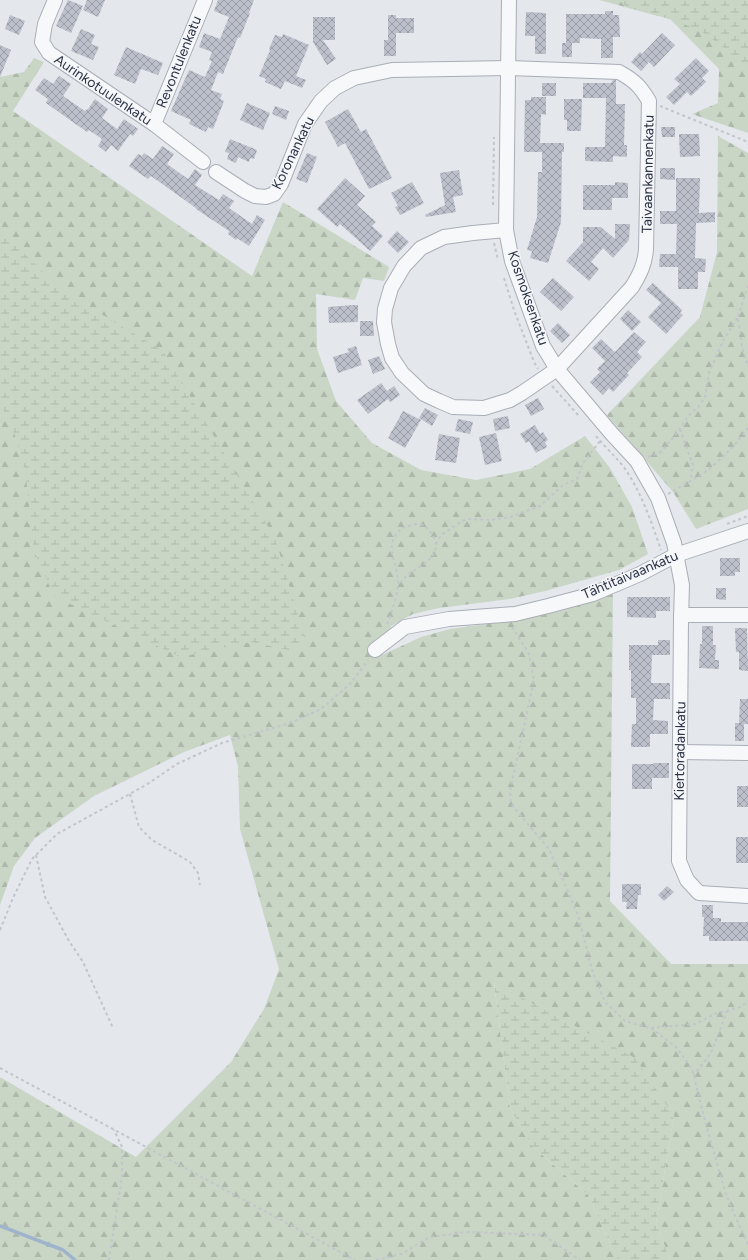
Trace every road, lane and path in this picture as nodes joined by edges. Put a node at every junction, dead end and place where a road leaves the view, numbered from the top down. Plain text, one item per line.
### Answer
1 (55, 0) edge
2 (204, 0) edge
3 (509, 0) edge
4 (509, 68) junction
5 (649, 101) junction
6 (154, 124) junction
7 (494, 132) dead end
8 (748, 142) edge
9 (203, 162) dead end
10 (216, 172) dead end
11 (493, 210) dead end
12 (500, 231) junction
13 (499, 264) dead end
14 (502, 272) dead end
15 (748, 285) edge
16 (738, 317) junction
17 (748, 367) edge
18 (557, 369) junction
19 (545, 377) junction
20 (579, 416) dead end
21 (748, 428) edge
22 (680, 429) junction
23 (592, 432) dead end
24 (600, 441) junction
25 (637, 461) junction
26 (622, 466) junction
27 (688, 482) junction
28 (658, 498) junction
29 (748, 531) edge
30 (436, 544) junction
31 (670, 558) junction
32 (398, 585) junction
33 (681, 615) junction
34 (748, 615) edge
35 (387, 624) dead end
36 (512, 627) dead end
37 (375, 650) joint
38 (680, 752) junction
39 (748, 753) edge
40 (130, 794) junction
41 (36, 855) junction
42 (200, 885) dead end
43 (748, 896) edge
44 (0, 930) edge
45 (748, 1001) edge
46 (727, 1011) junction
47 (113, 1028) dead end
48 (650, 1028) junction
49 (0, 1068) edge
50 (694, 1076) junction
51 (113, 1129) junction
52 (748, 1245) edge
53 (108, 1260) edge
54 (355, 1260) edge
55 (376, 1260) edge
56 (580, 1260) edge

1 - 6 street, Aurinkotuulenkatu
2 - 6 street, Revontulenkatu
3 - 4 street, Kosmoksenkatu
4 - 5 street, Taivaankannenkatu
4 - 10 street, Koronankatu
4 - 12 street, Kosmoksenkatu
5 - 8 path
5 - 18 street, Taivaankannenkatu
6 - 9 street, Aurinkotuulenkatu
7 - 11 path
12 - 13 path
12 - 18 street, Kosmoksenkatu
12 - 19 street, Taivaankannenkatu
14 - 19 path
15 - 16 path
16 - 17 path
16 - 22 path
18 - 19 street, Taivaankannenkatu
18 - 25 street, Kosmoksenkatu
19 - 20 path
21 - 27 path
22 - 25 path
22 - 27 path
23 - 24 path
24 - 26 path
24 - 30 path
25 - 26 path
25 - 28 street, Kosmoksenkatu
26 - 31 path
27 - 28 path
28 - 31 street, Kosmoksenkatu
29 - 31 street, Tähtitaivaankatu
30 - 32 path
30 - 32 path
31 - 33 street, Kiertoradankatu
31 - 37 street, Tähtitaivaankatu
32 - 35 path
33 - 34 street
33 - 38 street, Kiertoradankatu
36 - 48 path
37 - 40 path
38 - 39 street
38 - 43 street, Kiertoradankatu
40 - 41 path
40 - 42 path
41 - 44 path
41 - 47 path
45 - 46 path
46 - 48 path
46 - 50 path
48 - 50 path
49 - 51 path
50 - 52 path
51 - 53 path
51 - 54 path
55 - 56 path

